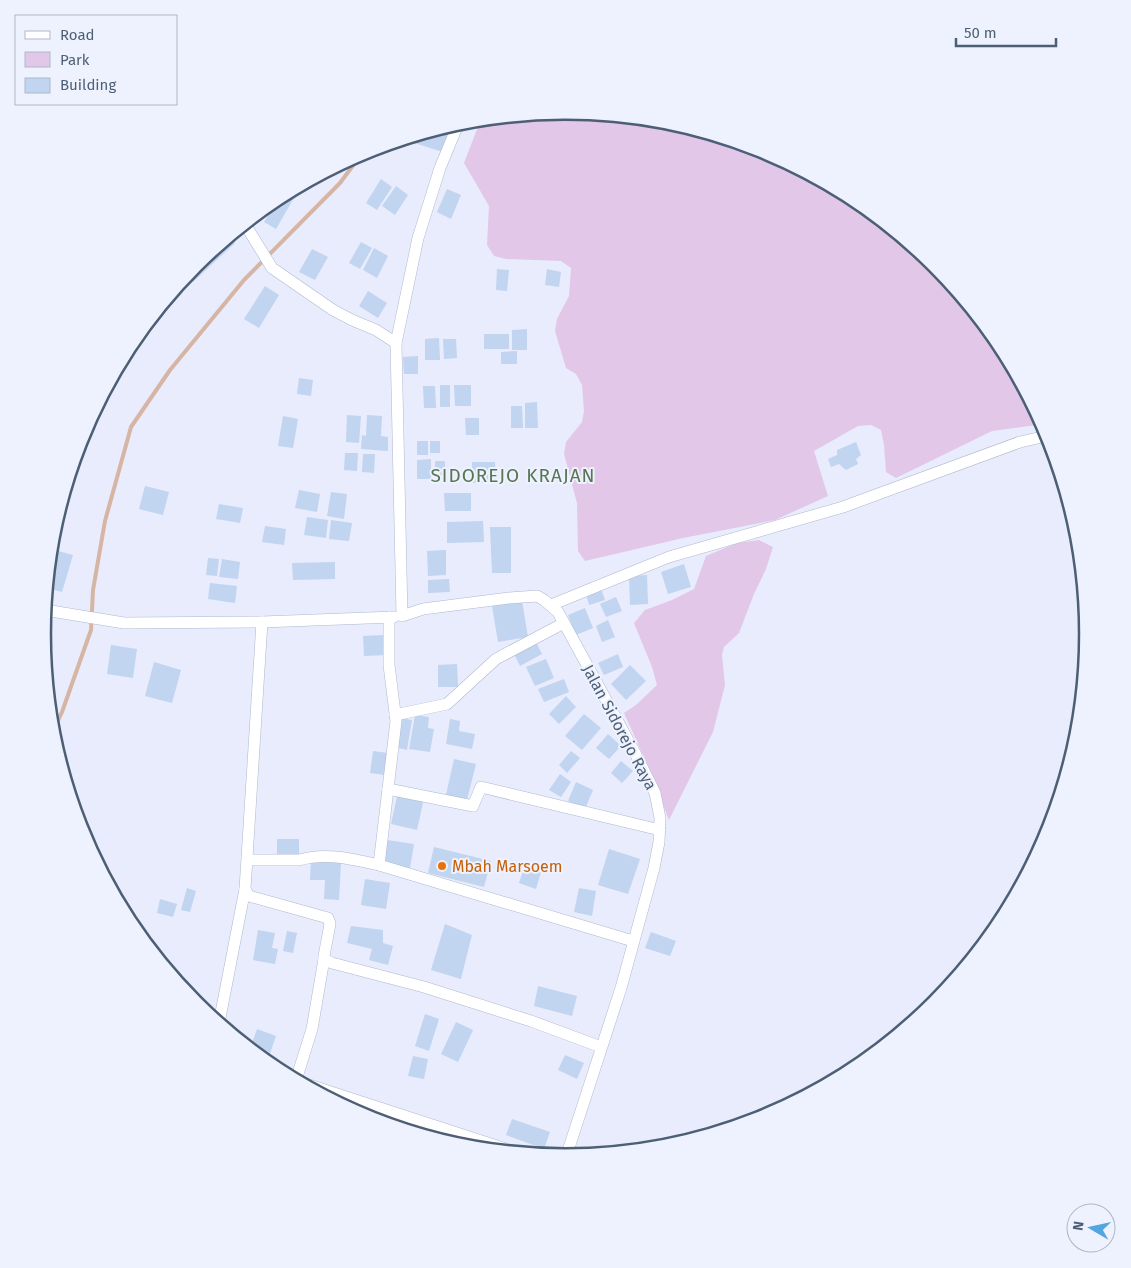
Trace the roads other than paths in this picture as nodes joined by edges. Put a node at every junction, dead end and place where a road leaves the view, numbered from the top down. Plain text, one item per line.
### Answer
1 (455, 132) edge
2 (248, 229) edge
3 (396, 343) junction
4 (1041, 436) edge
5 (551, 605) junction
6 (401, 607) junction
7 (52, 612) edge
8 (389, 617) junction
9 (262, 622) junction
10 (564, 623) junction
11 (395, 715) junction
12 (388, 789) junction
13 (660, 830) junction
14 (248, 860) junction
15 (379, 865) junction
16 (245, 889) junction
17 (634, 942) junction
18 (324, 959) junction
19 (220, 1016) edge
20 (601, 1047) junction
21 (298, 1073) edge
22 (339, 1096) edge
23 (457, 1136) edge
24 (569, 1148) edge

1 - 3 street
2 - 3 street
3 - 6 street
4 - 5 street
5 - 6 street
5 - 10 street, Jalan Sidorejo Raya
6 - 8 street
7 - 9 street
8 - 9 street
8 - 11 street
9 - 14 street
10 - 11 street
10 - 13 street, Jalan Sidorejo Raya
11 - 12 street
12 - 13 street
12 - 15 street
13 - 17 street, Jalan Sidorejo Raya
14 - 15 street
14 - 16 street
15 - 17 street
16 - 18 street
16 - 19 street
17 - 20 street, Jalan Sidorejo Raya
18 - 20 street
18 - 21 street
20 - 24 street, Jalan Sidorejo Raya
22 - 23 street

